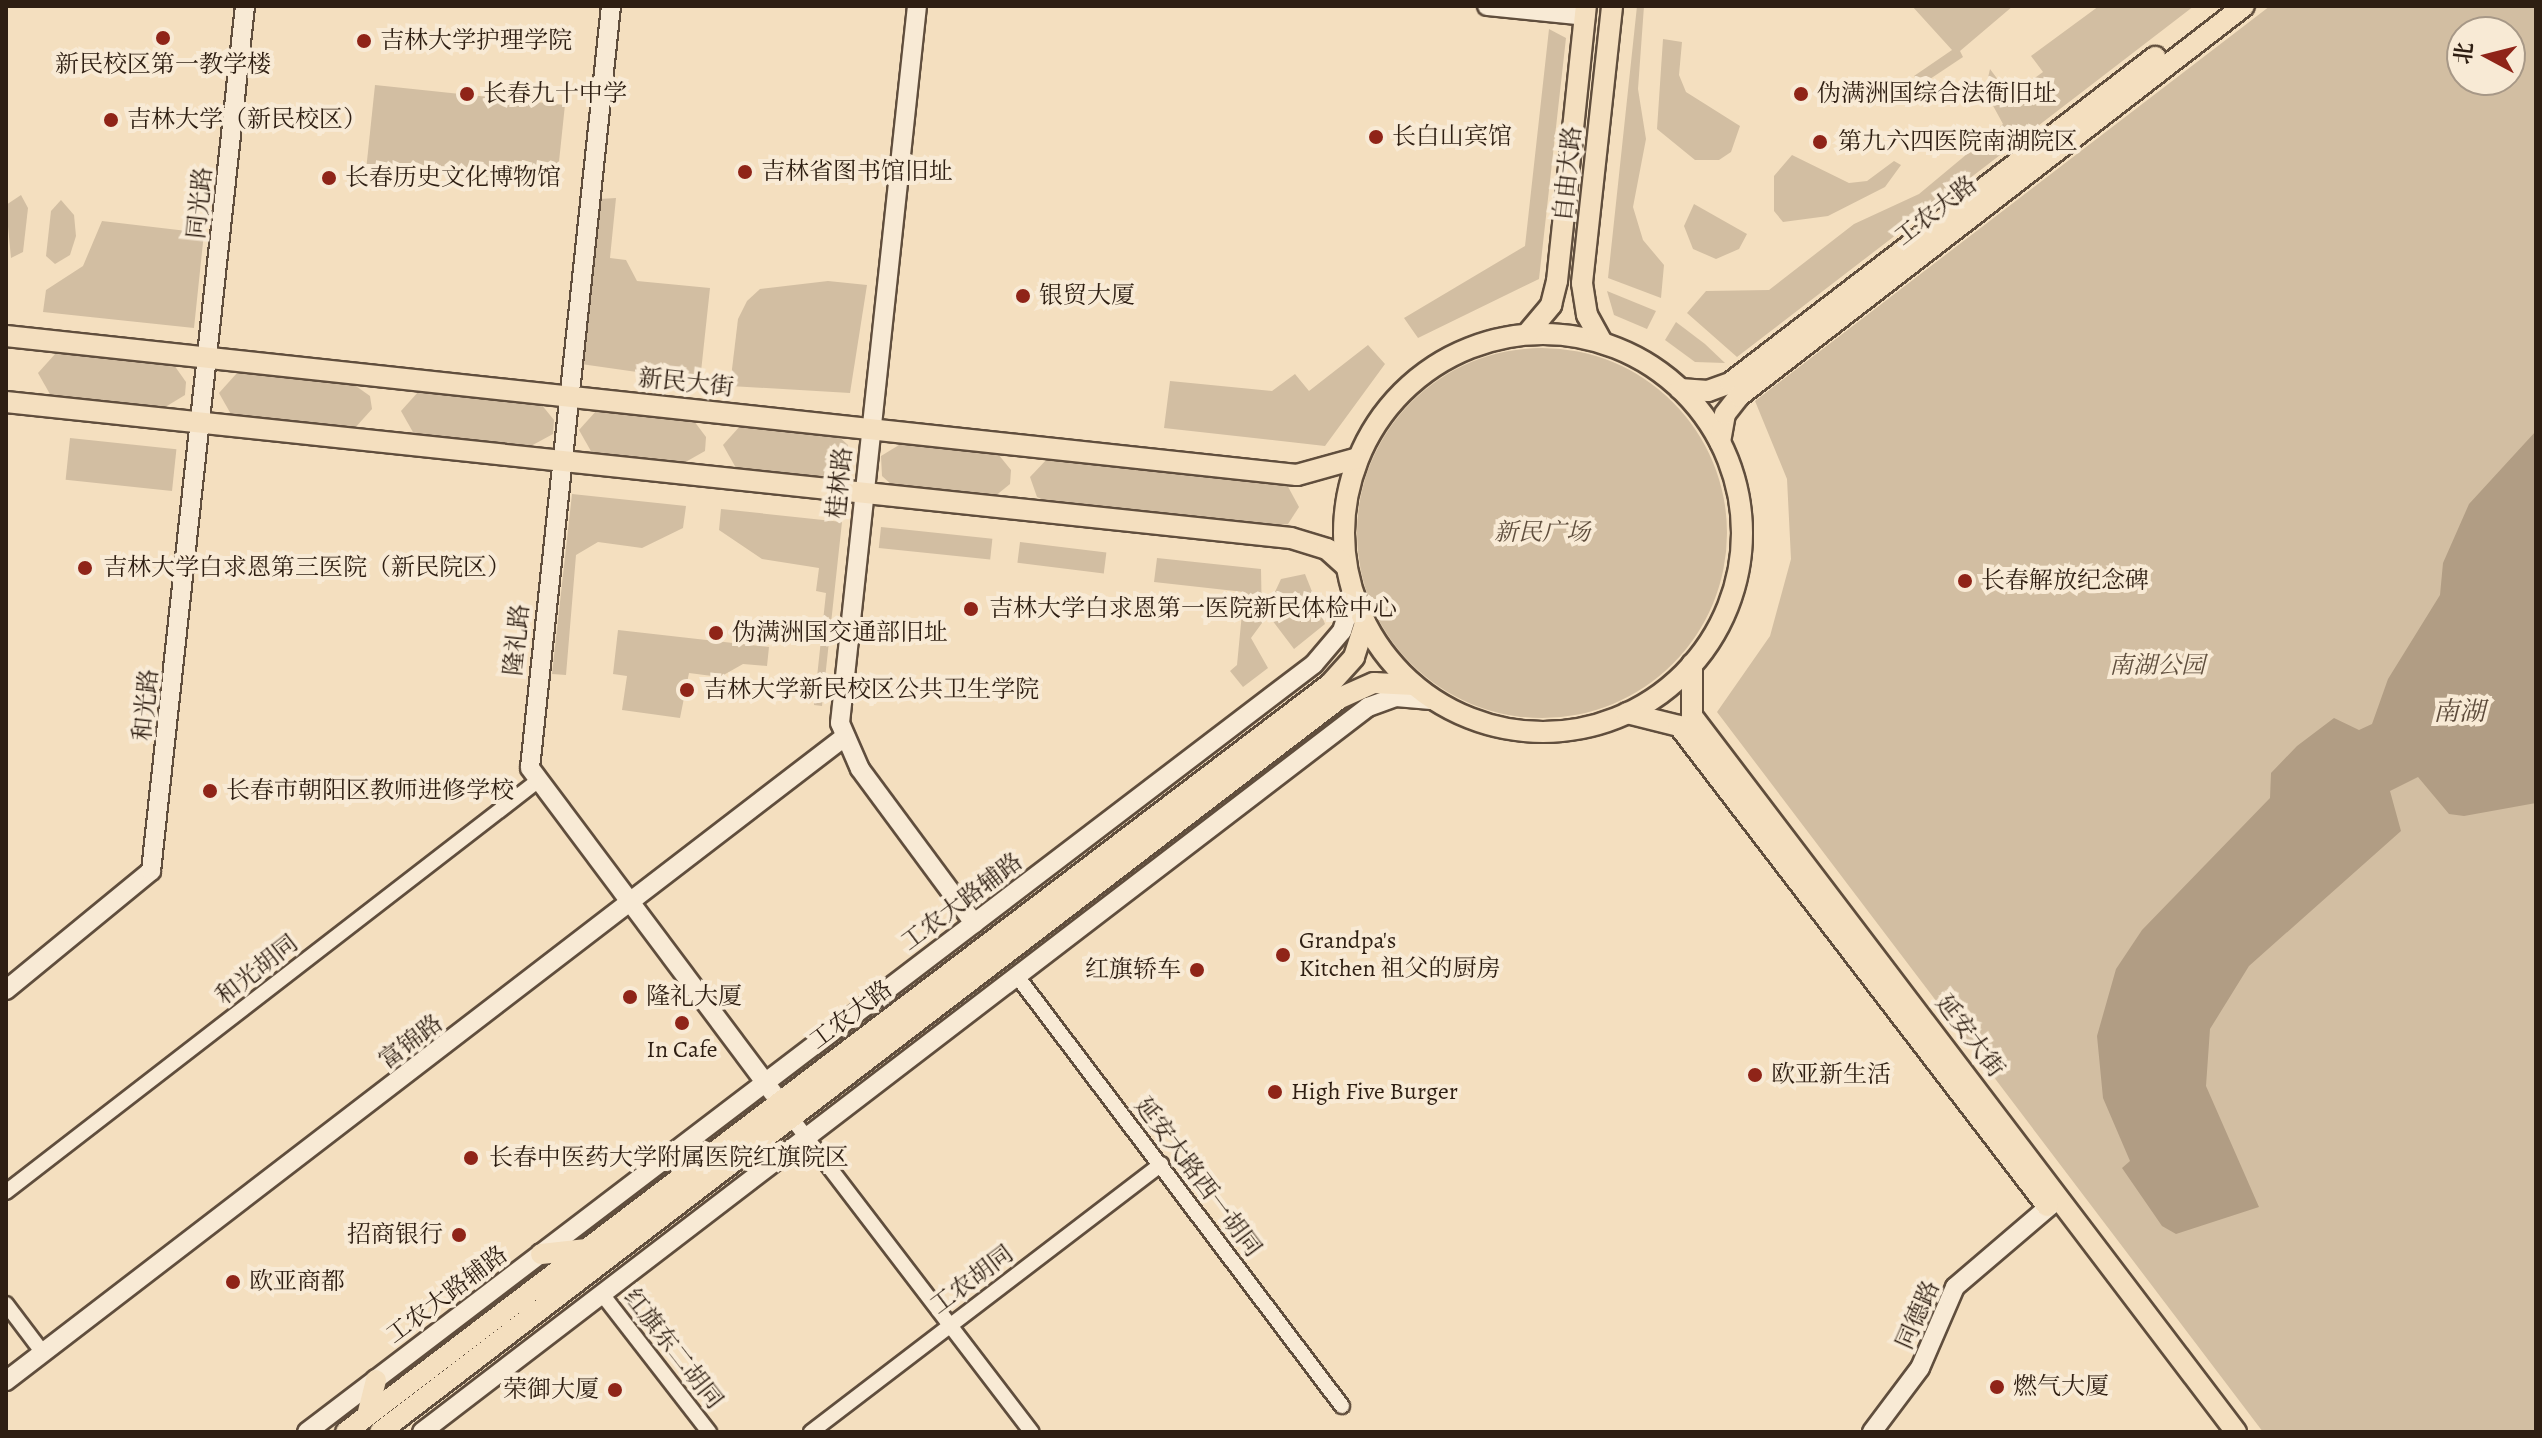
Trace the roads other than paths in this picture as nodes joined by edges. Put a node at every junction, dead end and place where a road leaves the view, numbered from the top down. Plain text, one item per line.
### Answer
1 (245, 6) edge
2 (611, 6) edge
3 (917, 6) edge
4 (1487, 6) edge
5 (1612, 6) edge
6 (2222, 6) edge
7 (2244, 6) edge
8 (1586, 11) edge
9 (1527, 334) junction
10 (6, 336) edge
11 (1602, 342) junction
12 (208, 358) junction
13 (1680, 389) junction
14 (568, 397) junction
15 (6, 402) edge
16 (201, 423) junction
17 (870, 429) junction
18 (1720, 442) junction
19 (1358, 458) junction
20 (561, 461) junction
21 (863, 493) junction
22 (1346, 566) junction
23 (1354, 595) junction
24 (1365, 623) junction
25 (1692, 664) junction
26 (1414, 685) junction
27 (1434, 700) junction
28 (1627, 713) junction
29 (843, 738) junction
30 (535, 783) junction
31 (630, 904) junction
32 (974, 923) junction
33 (1017, 976) junction
34 (6, 990) edge
35 (765, 1083) junction
36 (786, 1110) junction
37 (807, 1137) junction
38 (1161, 1164) junction
39 (6, 1192) edge
40 (2053, 1203) junction
41 (587, 1249) junction
42 (541, 1254) junction
43 (602, 1294) junction
44 (6, 1304) edge
45 (951, 1324) junction
46 (43, 1353) junction
47 (376, 1380) junction
48 (6, 1381) edge
49 (1342, 1406) dead end
50 (411, 1408) junction
51 (373, 1424) edge
52 (307, 1432) edge
53 (346, 1432) edge
54 (406, 1432) edge
55 (422, 1432) edge
56 (709, 1432) edge
57 (811, 1432) edge
58 (1032, 1432) edge
59 (1872, 1432) edge
60 (2219, 1432) edge
61 (2236, 1432) edge

1 - 12 street, 同光路
2 - 14 street, 隆礼路
3 - 17 street, 桂林路
4 - 8 street
5 - 11 main road, 自由大路
6 - 13 main road, 工农大路
7 - 18 main road, 工农大路
8 - 9 main road, 自由大路
9 - 11 main road
9 - 19 main road
10 - 12 main road, 新民大街
11 - 13 main road
12 - 14 main road, 新民大街
12 - 16 street, 和光路
13 - 18 main road
14 - 17 main road, 新民大街
14 - 20 street, 隆礼路
15 - 16 main road
16 - 20 main road
16 - 34 street, 和光路
17 - 19 main road, 新民大街
17 - 21 street, 桂林路
18 - 25 main road
19 - 22 main road
20 - 21 main road
20 - 30 street, 隆礼路
21 - 22 main road
21 - 29 street, 桂林路
22 - 23 main road
23 - 24 main road
23 - 32 street, 工农大路辅路
24 - 26 main road
24 - 36 main road, 工农大路
25 - 28 main road
25 - 40 main road, 延安大街
26 - 27 main road
26 - 36 main road, 工农大路
27 - 28 main road
27 - 33 street
28 - 40 main road, 延安大街
29 - 31 street, 富锦路
29 - 32 street
30 - 31 street
30 - 39 street, 和光胡同
31 - 35 street
31 - 46 street, 富锦路
32 - 35 street, 工农大路辅路
33 - 37 street
33 - 38 street, 延安大路西一胡同
35 - 36 street
35 - 42 street, 工农大路辅路
36 - 37 street
36 - 41 main road, 工农大路
36 - 50 main road, 工农大路
37 - 43 street
37 - 45 street
38 - 45 street, 工农胡同
38 - 49 street, 延安大路西一胡同
40 - 59 street, 同德路
40 - 60 main road, 延安大街
40 - 61 main road, 延安大街
41 - 42 main road
41 - 51 main road, 工农大路
42 - 47 street, 工农大路辅路
43 - 55 street
43 - 56 street, 红旗东二胡同
44 - 46 street
45 - 57 street, 工农胡同
45 - 58 street
46 - 48 street, 富锦路
47 - 51 main road
47 - 52 street, 工农大路辅路
50 - 51 main road, 工农大路
50 - 54 main road
51 - 53 main road, 工农大路

